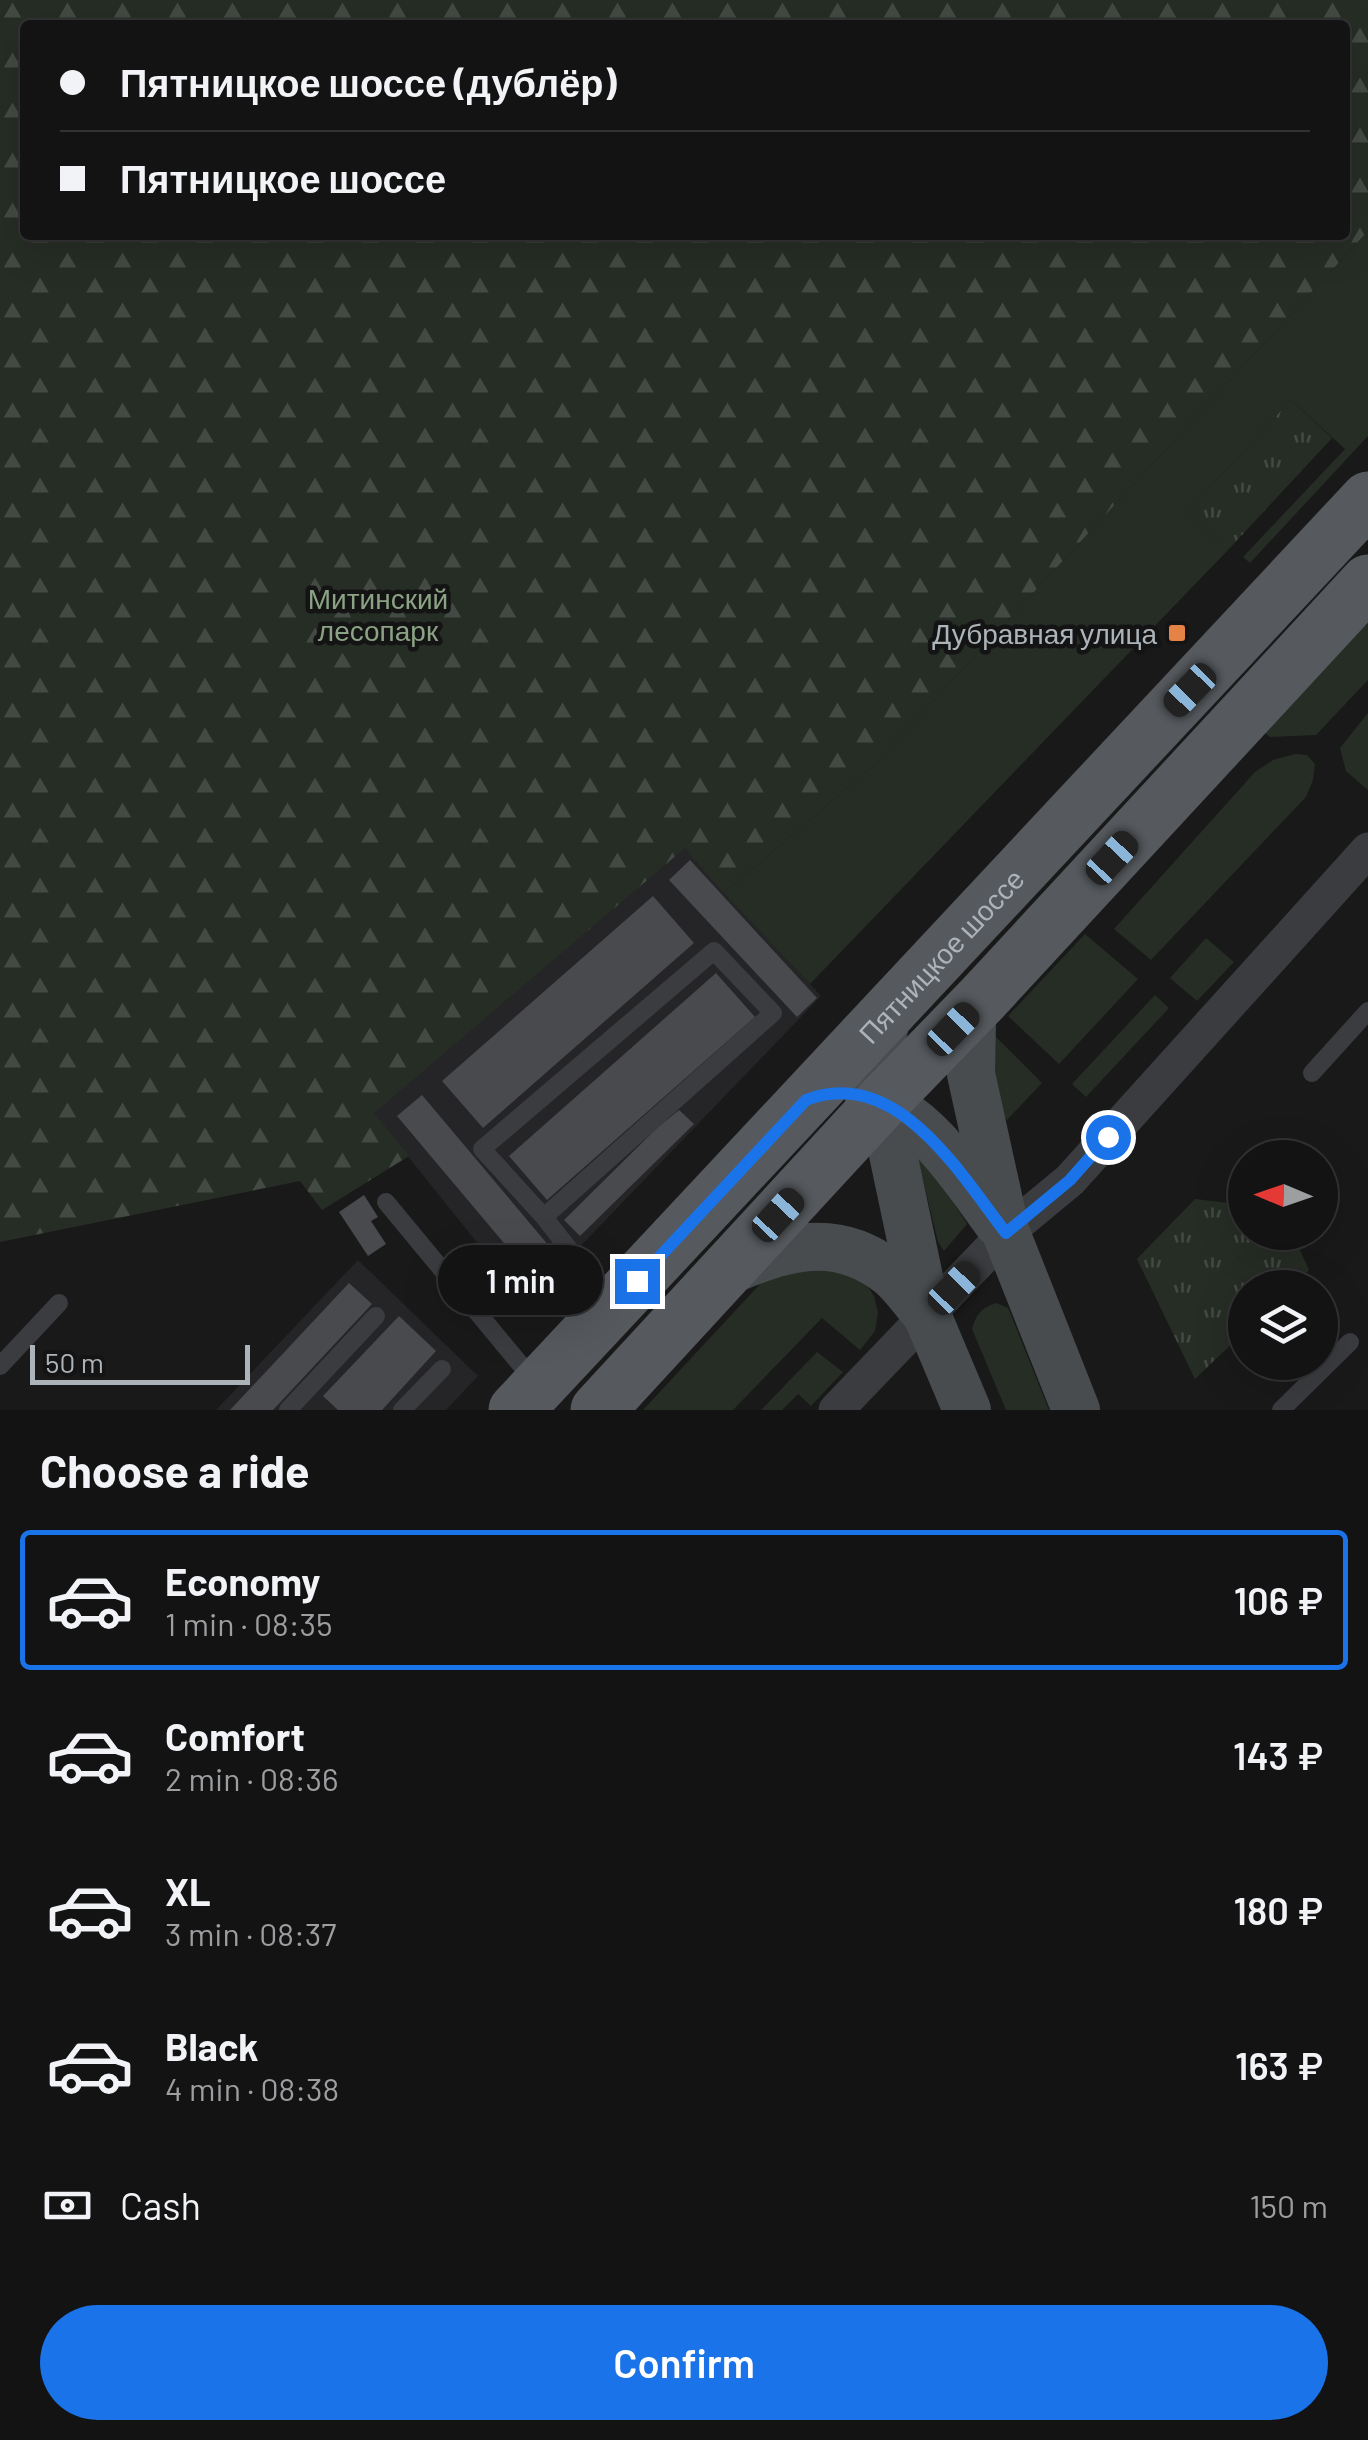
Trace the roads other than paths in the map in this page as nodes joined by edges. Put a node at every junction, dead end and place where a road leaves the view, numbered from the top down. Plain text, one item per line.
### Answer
1 (1368, 499) edge
2 (1368, 582) edge
3 (1368, 850) edge
4 (977, 1004) junction
5 (1368, 1011) edge
6 (888, 1012) junction
7 (1312, 1073) dead end
8 (806, 1100) junction
9 (882, 1102) junction
10 (386, 1202) dead end
11 (544, 1217) junction
12 (1006, 1233) junction
13 (726, 1272) junction
14 (58, 1304) dead end
15 (613, 1307) junction
16 (927, 1315) junction
17 (376, 1316) dead end
18 (1350, 1342) dead end
19 (0, 1366) edge
20 (442, 1370) dead end
21 (528, 1398) edge
22 (288, 1410) edge
23 (402, 1410) edge
24 (598, 1410) edge
25 (836, 1410) edge
26 (967, 1410) edge
27 (1076, 1410) edge
28 (1281, 1410) edge

1 - 6 main road, Пятницкое шоссе
2 - 4 main road, Пятницкое шоссе
3 - 12 street
4 - 9 main road, Пятницкое шоссе
4 - 12 main road
5 - 7 lane
6 - 8 main road, Пятницкое шоссе
6 - 9 main road
8 - 9 main road
8 - 15 main road, Пятницкое шоссе
9 - 12 main road
9 - 13 main road, Пятницкое шоссе
9 - 16 main road
10 - 21 lane
11 - 11 lane
11 - 15 lane
12 - 16 street
12 - 27 main road
13 - 16 main road
13 - 24 main road, Пятницкое шоссе
14 - 19 lane
15 - 21 main road, Пятницкое шоссе
16 - 25 street
16 - 26 main road
17 - 22 lane
18 - 28 lane
20 - 23 lane

